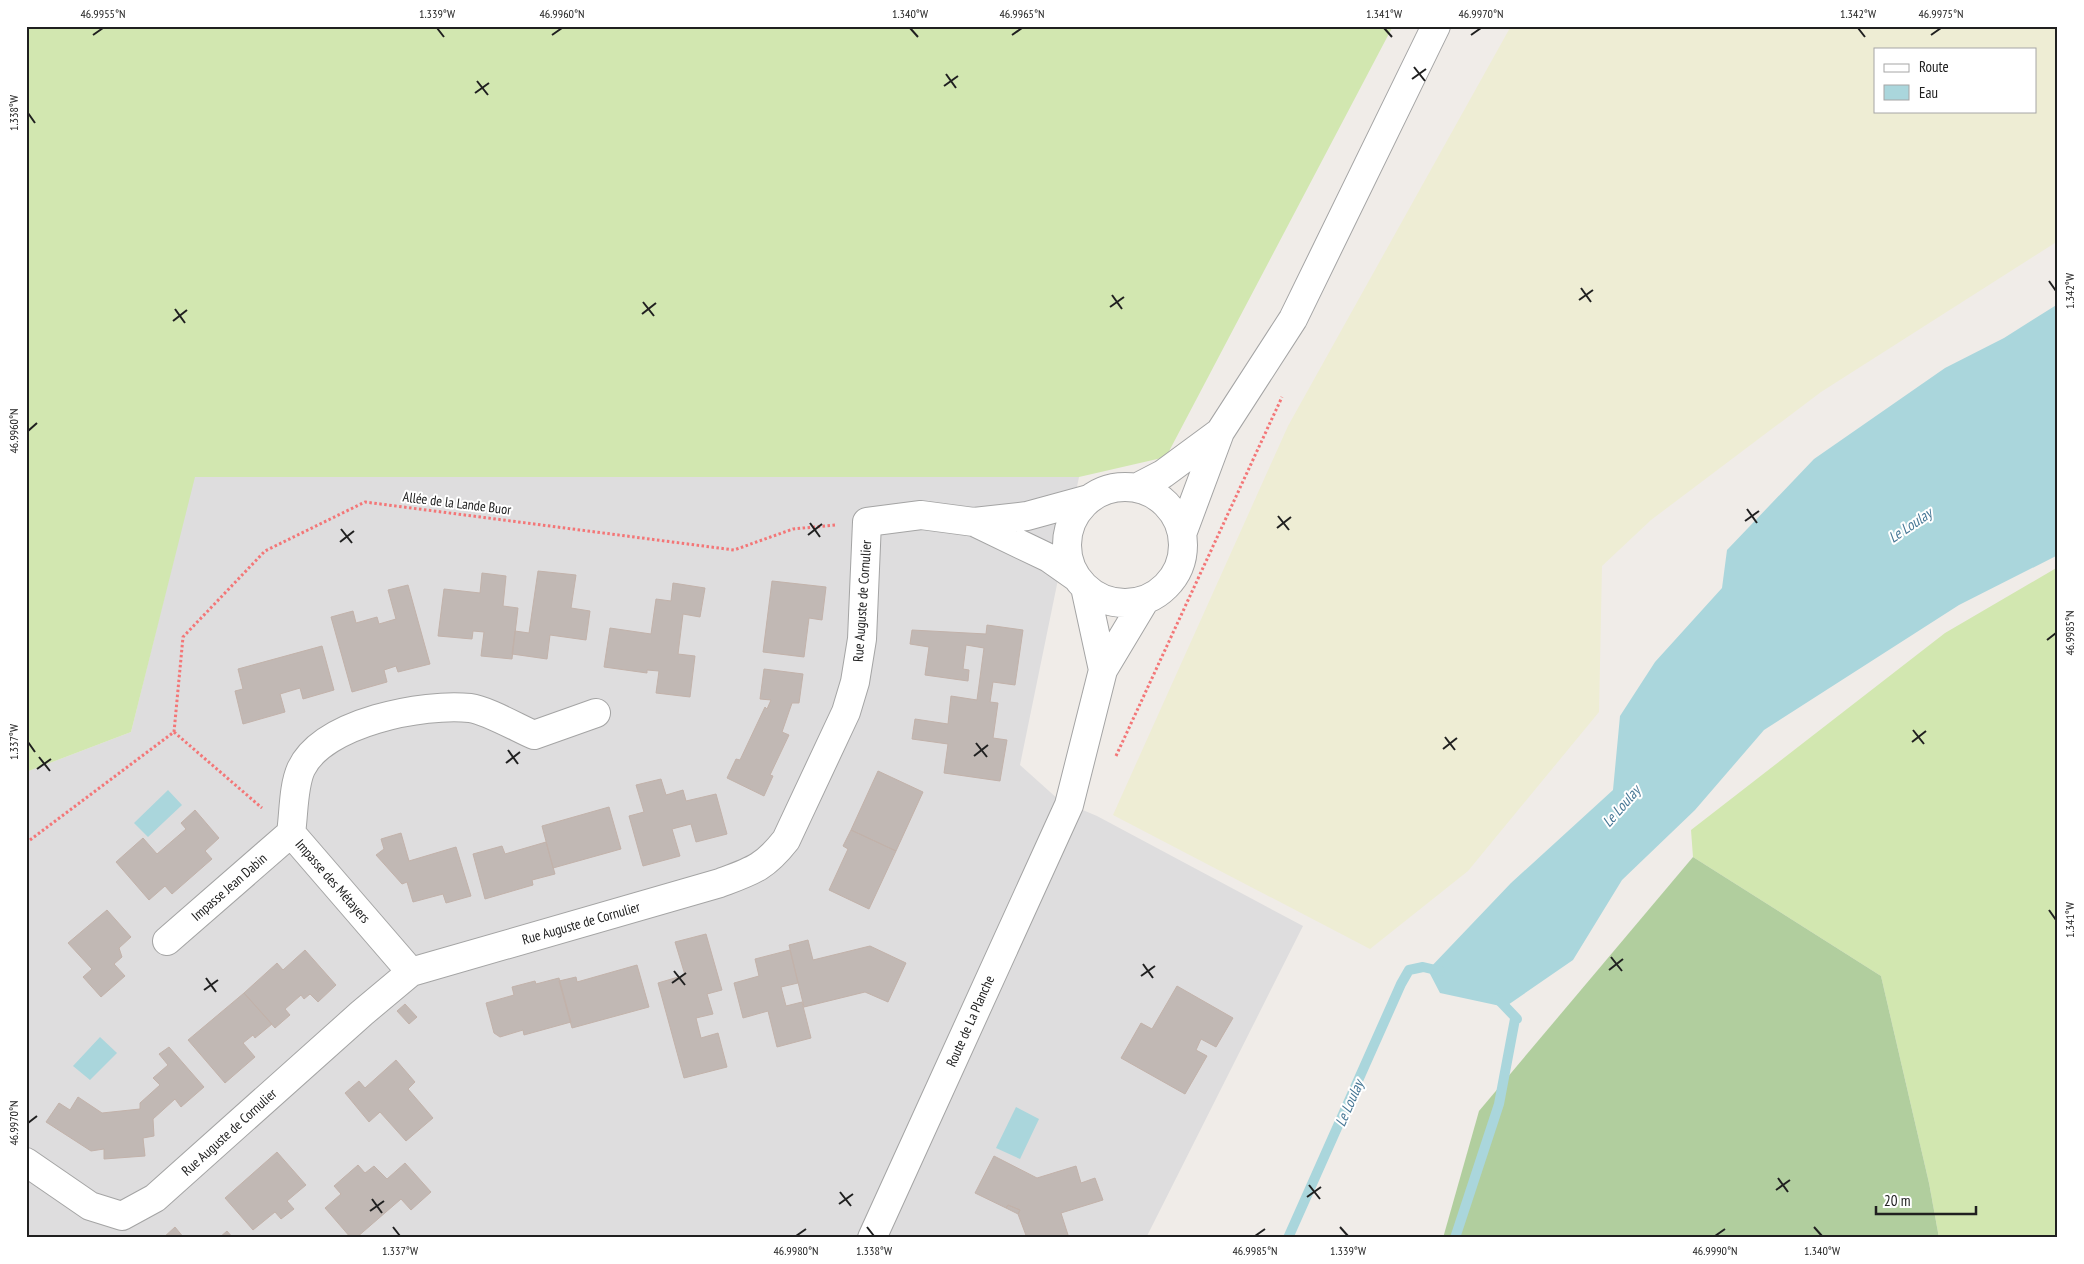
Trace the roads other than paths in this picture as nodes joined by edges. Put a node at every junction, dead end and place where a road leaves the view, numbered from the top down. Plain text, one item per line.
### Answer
1 (1436, 26) edge
2 (1220, 432) junction
3 (1136, 488) junction
4 (1089, 499) junction
5 (974, 522) junction
6 (1182, 534) junction
7 (1080, 582) junction
8 (1145, 600) junction
9 (1103, 670) junction
10 (596, 713) dead end
11 (291, 833) junction
12 (168, 941) dead end
13 (412, 972) junction
14 (26, 1162) edge
15 (872, 1238) edge

1 - 2 street
2 - 3 street
2 - 6 street
3 - 4 street
3 - 6 street
4 - 5 street, Rue Auguste de Cornulier
4 - 7 street
5 - 7 street, Rue Auguste de Cornulier
5 - 13 street, Rue Auguste de Cornulier
6 - 8 street
7 - 8 street
7 - 9 street
8 - 9 street
9 - 15 street, Route de La Planche
10 - 11 street, Impasse des Métayers
11 - 12 street, Impasse Jean Dabin
11 - 13 street, Impasse des Métayers
13 - 14 street, Rue Auguste de Cornulier

